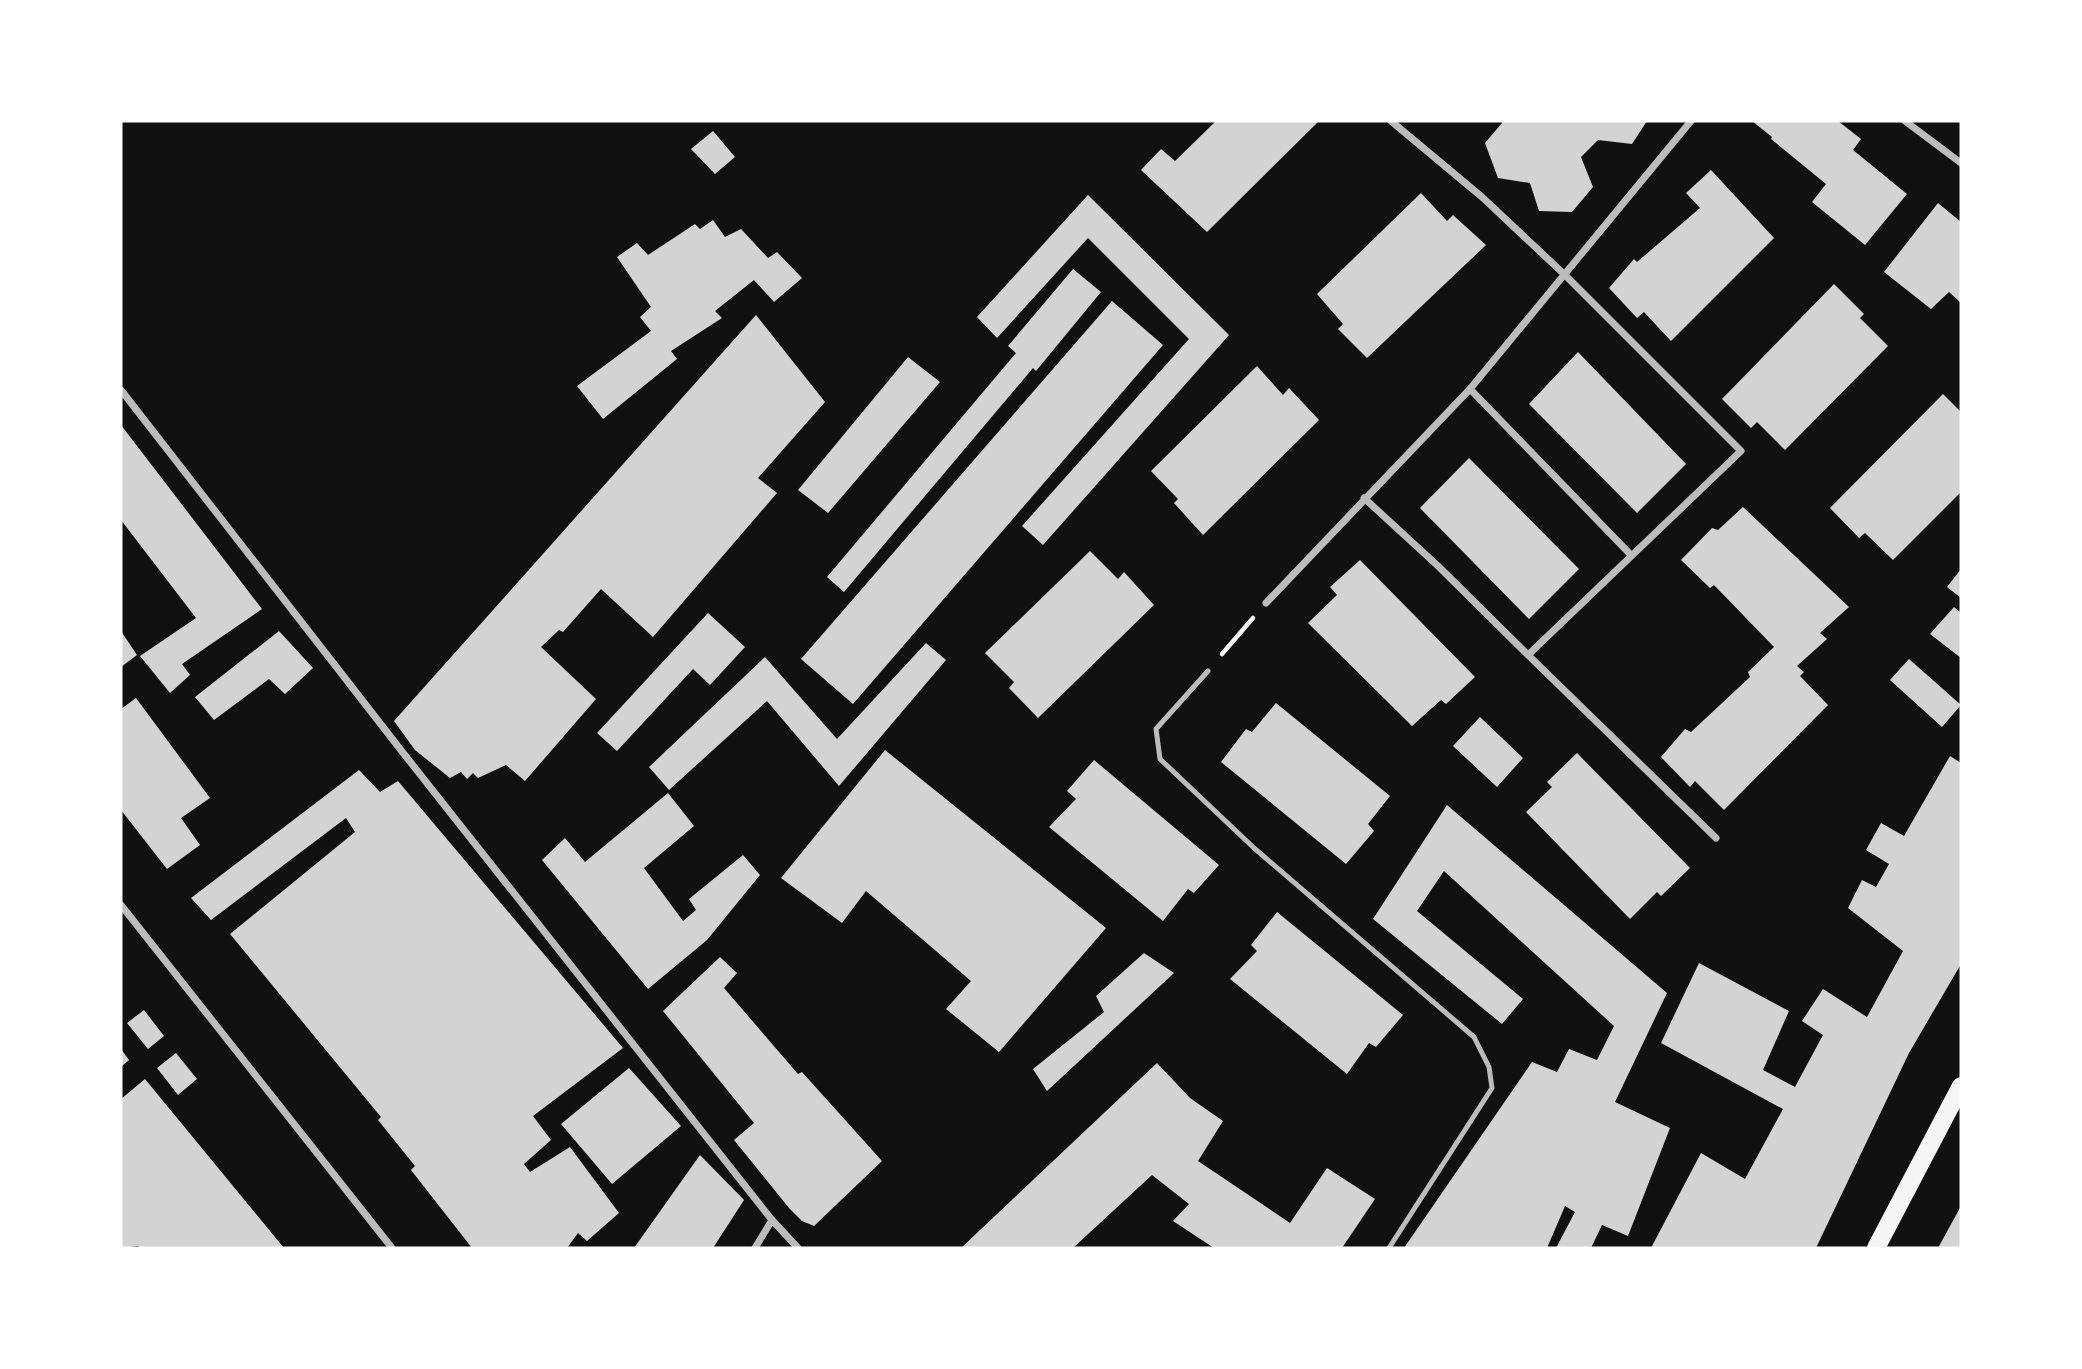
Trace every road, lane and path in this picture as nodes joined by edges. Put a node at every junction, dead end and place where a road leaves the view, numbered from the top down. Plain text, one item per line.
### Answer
1 (1391, 121) edge
2 (1691, 121) edge
3 (1905, 121) edge
4 (1961, 163) edge
5 (1566, 275) junction
6 (1470, 389) junction
7 (121, 390) edge
8 (1364, 498) junction
9 (1631, 555) junction
10 (1266, 603) joint
11 (1528, 656) junction
12 (1208, 671) joint
13 (1716, 838) dead end
14 (121, 905) edge
15 (1961, 1086) edge
16 (772, 1220) junction
17 (392, 1248) edge
18 (755, 1248) edge
19 (798, 1248) edge
20 (1389, 1248) edge
21 (1876, 1248) edge

1 - 5 street
2 - 5 street
3 - 4 street
5 - 6 street
5 - 9 street
6 - 8 street
6 - 9 street
7 - 16 street
8 - 10 street
8 - 11 street
9 - 11 street
10 - 12 path
11 - 13 street
12 - 20 lane
14 - 17 street
15 - 21 main road
16 - 18 street
16 - 19 street

